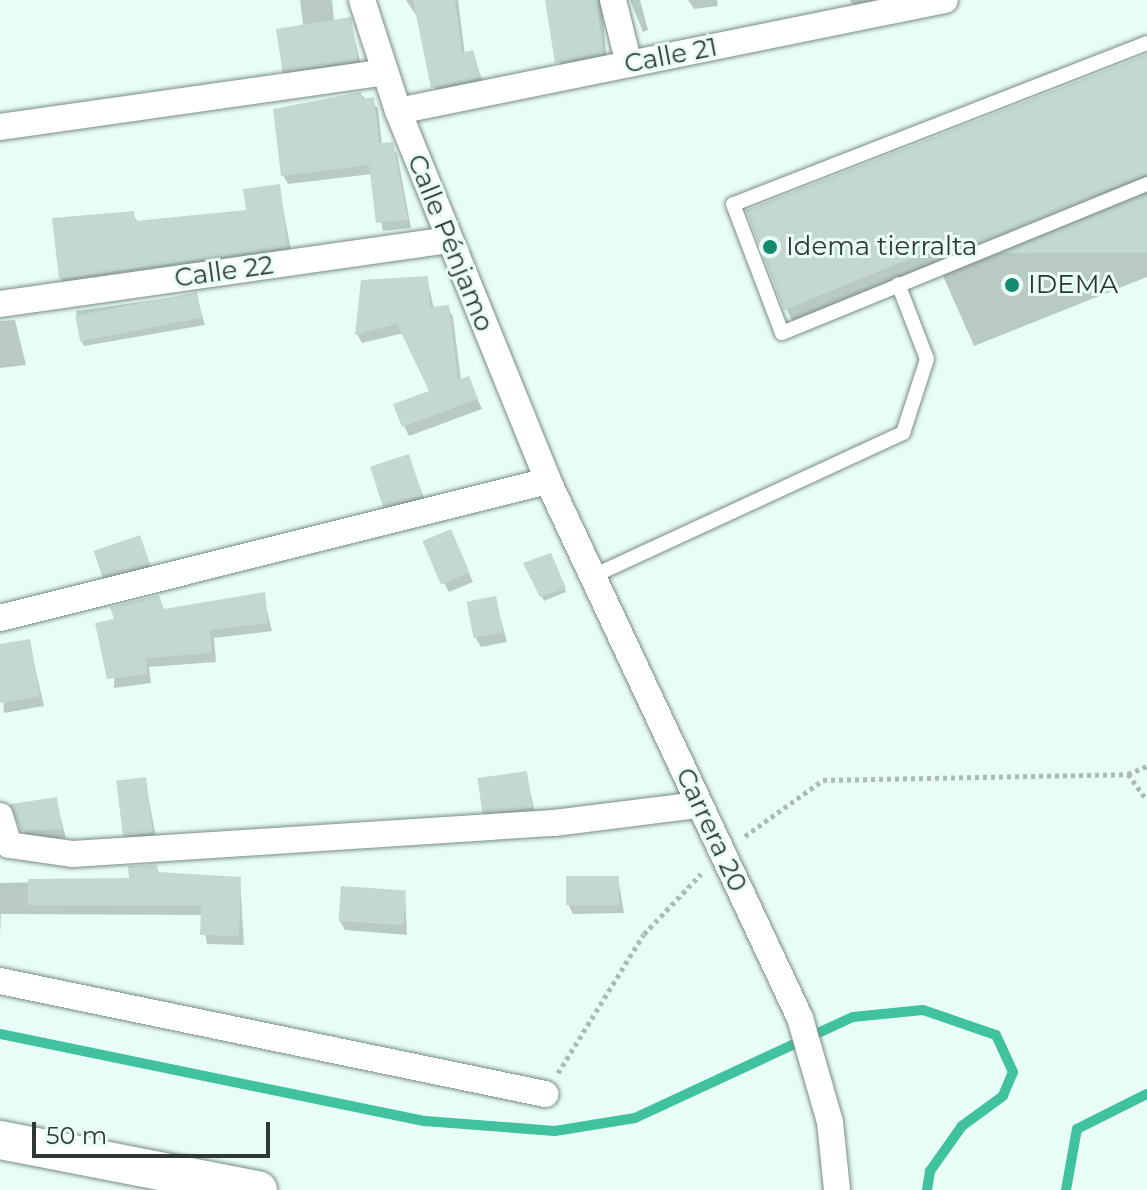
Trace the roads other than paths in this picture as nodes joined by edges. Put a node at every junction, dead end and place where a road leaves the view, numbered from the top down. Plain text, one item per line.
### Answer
1 (362, 0) edge
2 (613, 0) edge
3 (945, 0) edge
4 (843, 10) edge
5 (1147, 43) edge
6 (629, 64) junction
7 (385, 72) junction
8 (398, 111) junction
9 (0, 127) edge
10 (1147, 184) edge
11 (447, 240) junction
12 (898, 284) junction
13 (0, 304) edge
14 (548, 481) junction
15 (591, 577) junction
16 (0, 618) edge
17 (699, 805) junction
18 (0, 816) edge
19 (0, 981) edge
20 (545, 1094) road end
21 (0, 1140) edge
22 (258, 1190) edge
23 (837, 1190) edge

1 - 7 street, Calle Pénjamo
2 - 6 street
3 - 4 street, Calle 21
4 - 6 street, Calle 21
5 - 12 lane
6 - 8 street, Calle 21
7 - 8 street, Calle Pénjamo
7 - 9 street
8 - 11 street, Calle Pénjamo
10 - 12 lane
11 - 13 street, Calle 22
11 - 14 street, Calle Pénjamo
12 - 15 lane
14 - 15 street, Carrera 20
14 - 16 street
15 - 17 street, Carrera 20
17 - 18 street
17 - 23 street, Carrera 20
19 - 20 street
21 - 22 main road

